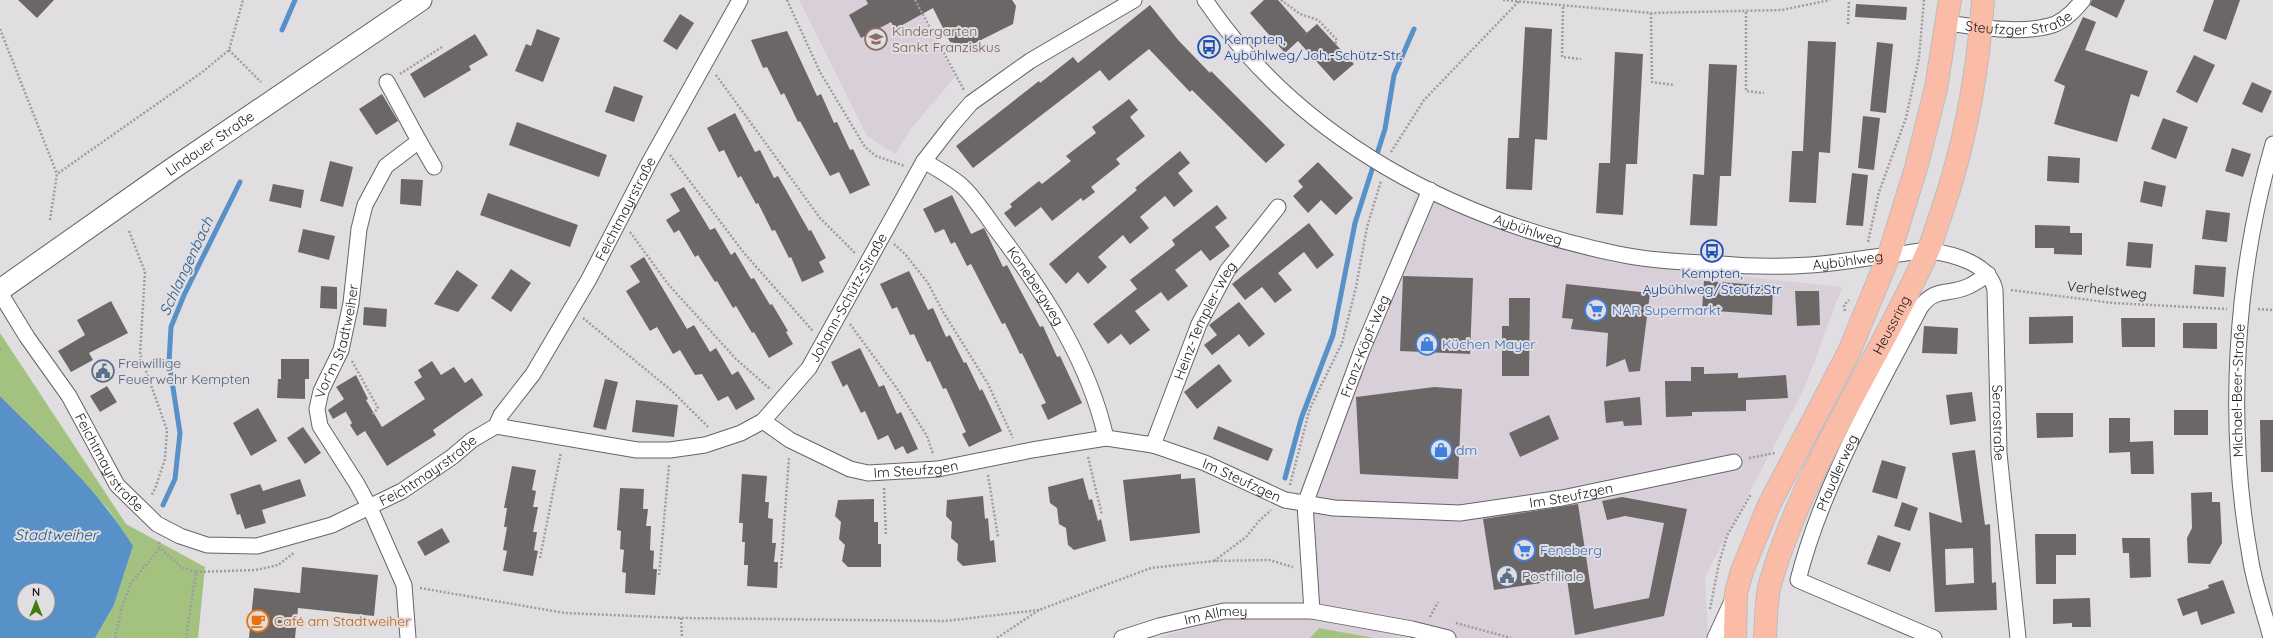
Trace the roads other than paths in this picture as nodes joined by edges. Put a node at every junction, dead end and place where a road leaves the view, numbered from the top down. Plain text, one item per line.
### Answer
1 (421, 0) edge
2 (740, 0) edge
3 (1134, 0) edge
4 (1205, 0) edge
5 (1950, 0) edge
6 (1983, 0) edge
7 (2083, 0) edge
8 (1947, 23) junction
9 (1981, 27) junction
10 (387, 82) road end
11 (419, 141) junction
12 (2273, 144) edge
13 (434, 167) dead end
14 (921, 167) junction
15 (1430, 190) junction
16 (1278, 207) dead end
17 (1928, 251) junction
18 (1889, 255) junction
19 (1988, 274) junction
20 (0, 292) edge
21 (763, 421) junction
22 (496, 426) junction
23 (1106, 438) junction
24 (1153, 445) junction
25 (1734, 462) road end
26 (1305, 504) junction
27 (370, 508) junction
28 (1736, 593) junction
29 (1312, 611) junction
30 (408, 638) edge
31 (1122, 638) edge
32 (1448, 638) edge
33 (1714, 638) edge
34 (1735, 638) edge
35 (1765, 638) edge
36 (1934, 638) edge
37 (2018, 638) edge
38 (2271, 638) edge

1 - 20 main road, Lindauer Straße
2 - 22 street, Feichtmayrstraße
3 - 14 street, Johann-Schütz-Straße
4 - 15 street, Aybühlweg
5 - 8 main road, Heussring
6 - 9 main road, Heussring
7 - 9 street, Steufzger Straße
8 - 9 street, Steufzger Straße
8 - 18 main road, Heussring
9 - 17 main road, Heussring
10 - 11 street
11 - 13 street
11 - 27 street, Vor'm Stadtweiher
12 - 38 street, Michael-Beer-Straße
14 - 21 street, Johann-Schütz-Straße
14 - 23 street, Konebergweg
15 - 18 street, Aybühlweg
15 - 26 street, Franz-Köpf-Weg
16 - 24 street, Heinz-Templer-Weg
17 - 18 street, Aybühlweg
17 - 19 street
17 - 35 main road, Heussring
18 - 28 main road, Heussring
19 - 36 street, Pfaudlerweg
19 - 37 street, Serrostraße
20 - 27 street, Feichtmayrstraße
21 - 22 street, Johann-Schütz-Straße
21 - 23 street, Im Steufzgen
22 - 27 street, Feichtmayrstraße
23 - 24 street, Im Steufzgen
24 - 26 street, Im Steufzgen
25 - 26 street, Im Steufzgen
26 - 29 street
27 - 30 street, Vor'm Stadtweiher
28 - 33 street
28 - 34 main road, Heussring
29 - 31 street, Im Allmey
29 - 32 street, Im Allmey

